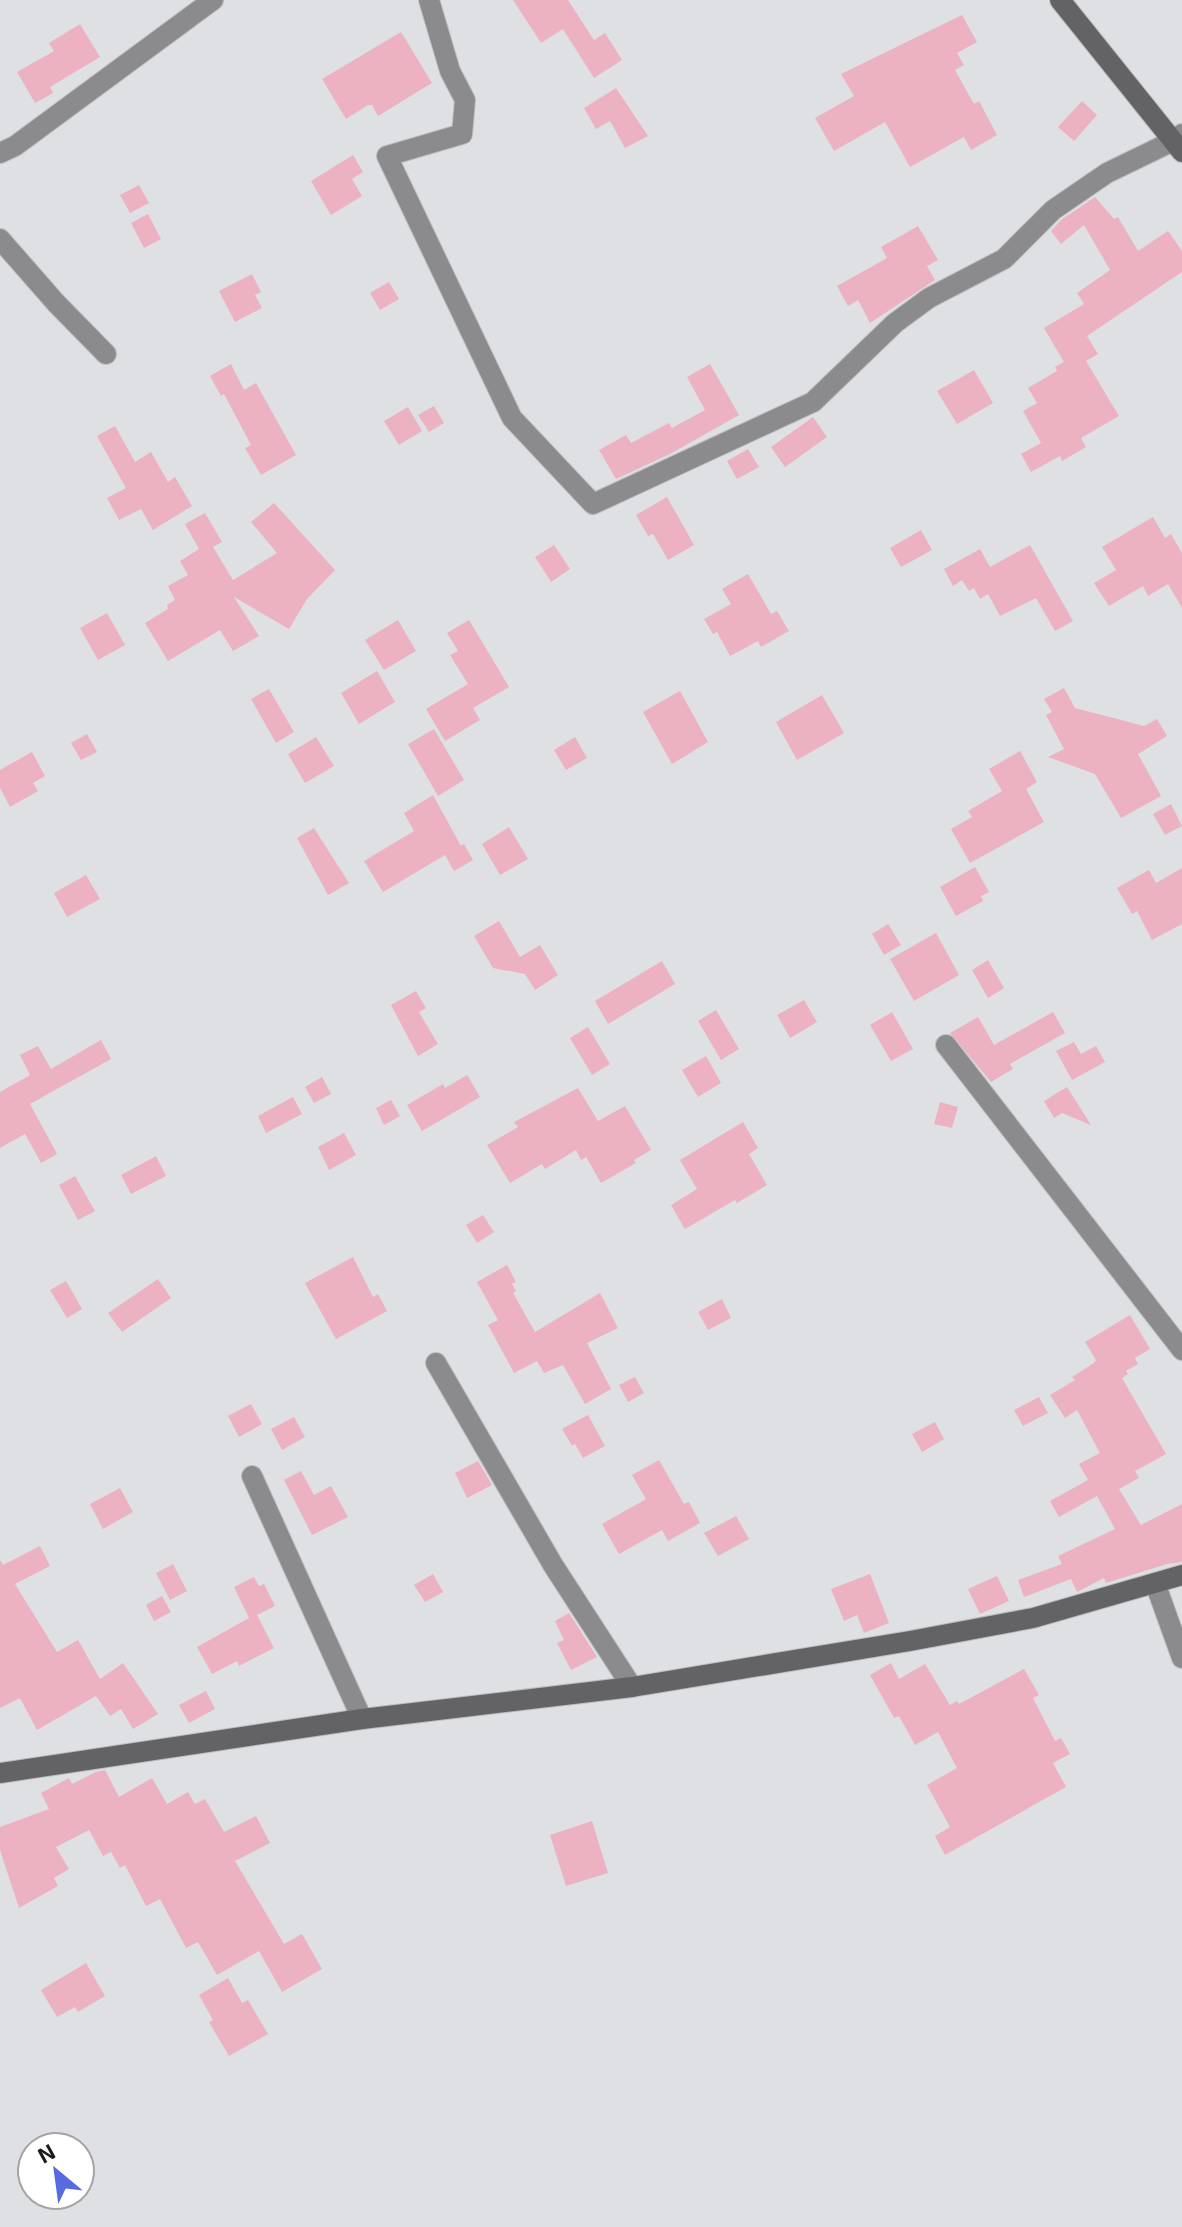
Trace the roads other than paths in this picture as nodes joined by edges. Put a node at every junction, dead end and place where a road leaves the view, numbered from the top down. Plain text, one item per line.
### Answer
1 (213, 0) edge
2 (429, 0) edge
3 (1060, 0) edge
4 (1180, 142) edge
5 (0, 153) edge
6 (0, 239) edge
7 (106, 354) dead end
8 (946, 1045) dead end
9 (1182, 1350) edge
10 (436, 1363) dead end
11 (252, 1476) dead end
12 (1182, 1575) edge
13 (1155, 1583) junction
14 (1182, 1658) edge
15 (632, 1687) junction
16 (362, 1719) junction
17 (0, 1773) edge

1 - 5 street
2 - 4 street
3 - 4 street
6 - 7 street
8 - 9 street
10 - 15 street
11 - 16 street
12 - 13 street
13 - 14 street
13 - 15 street
15 - 16 street
16 - 17 street

